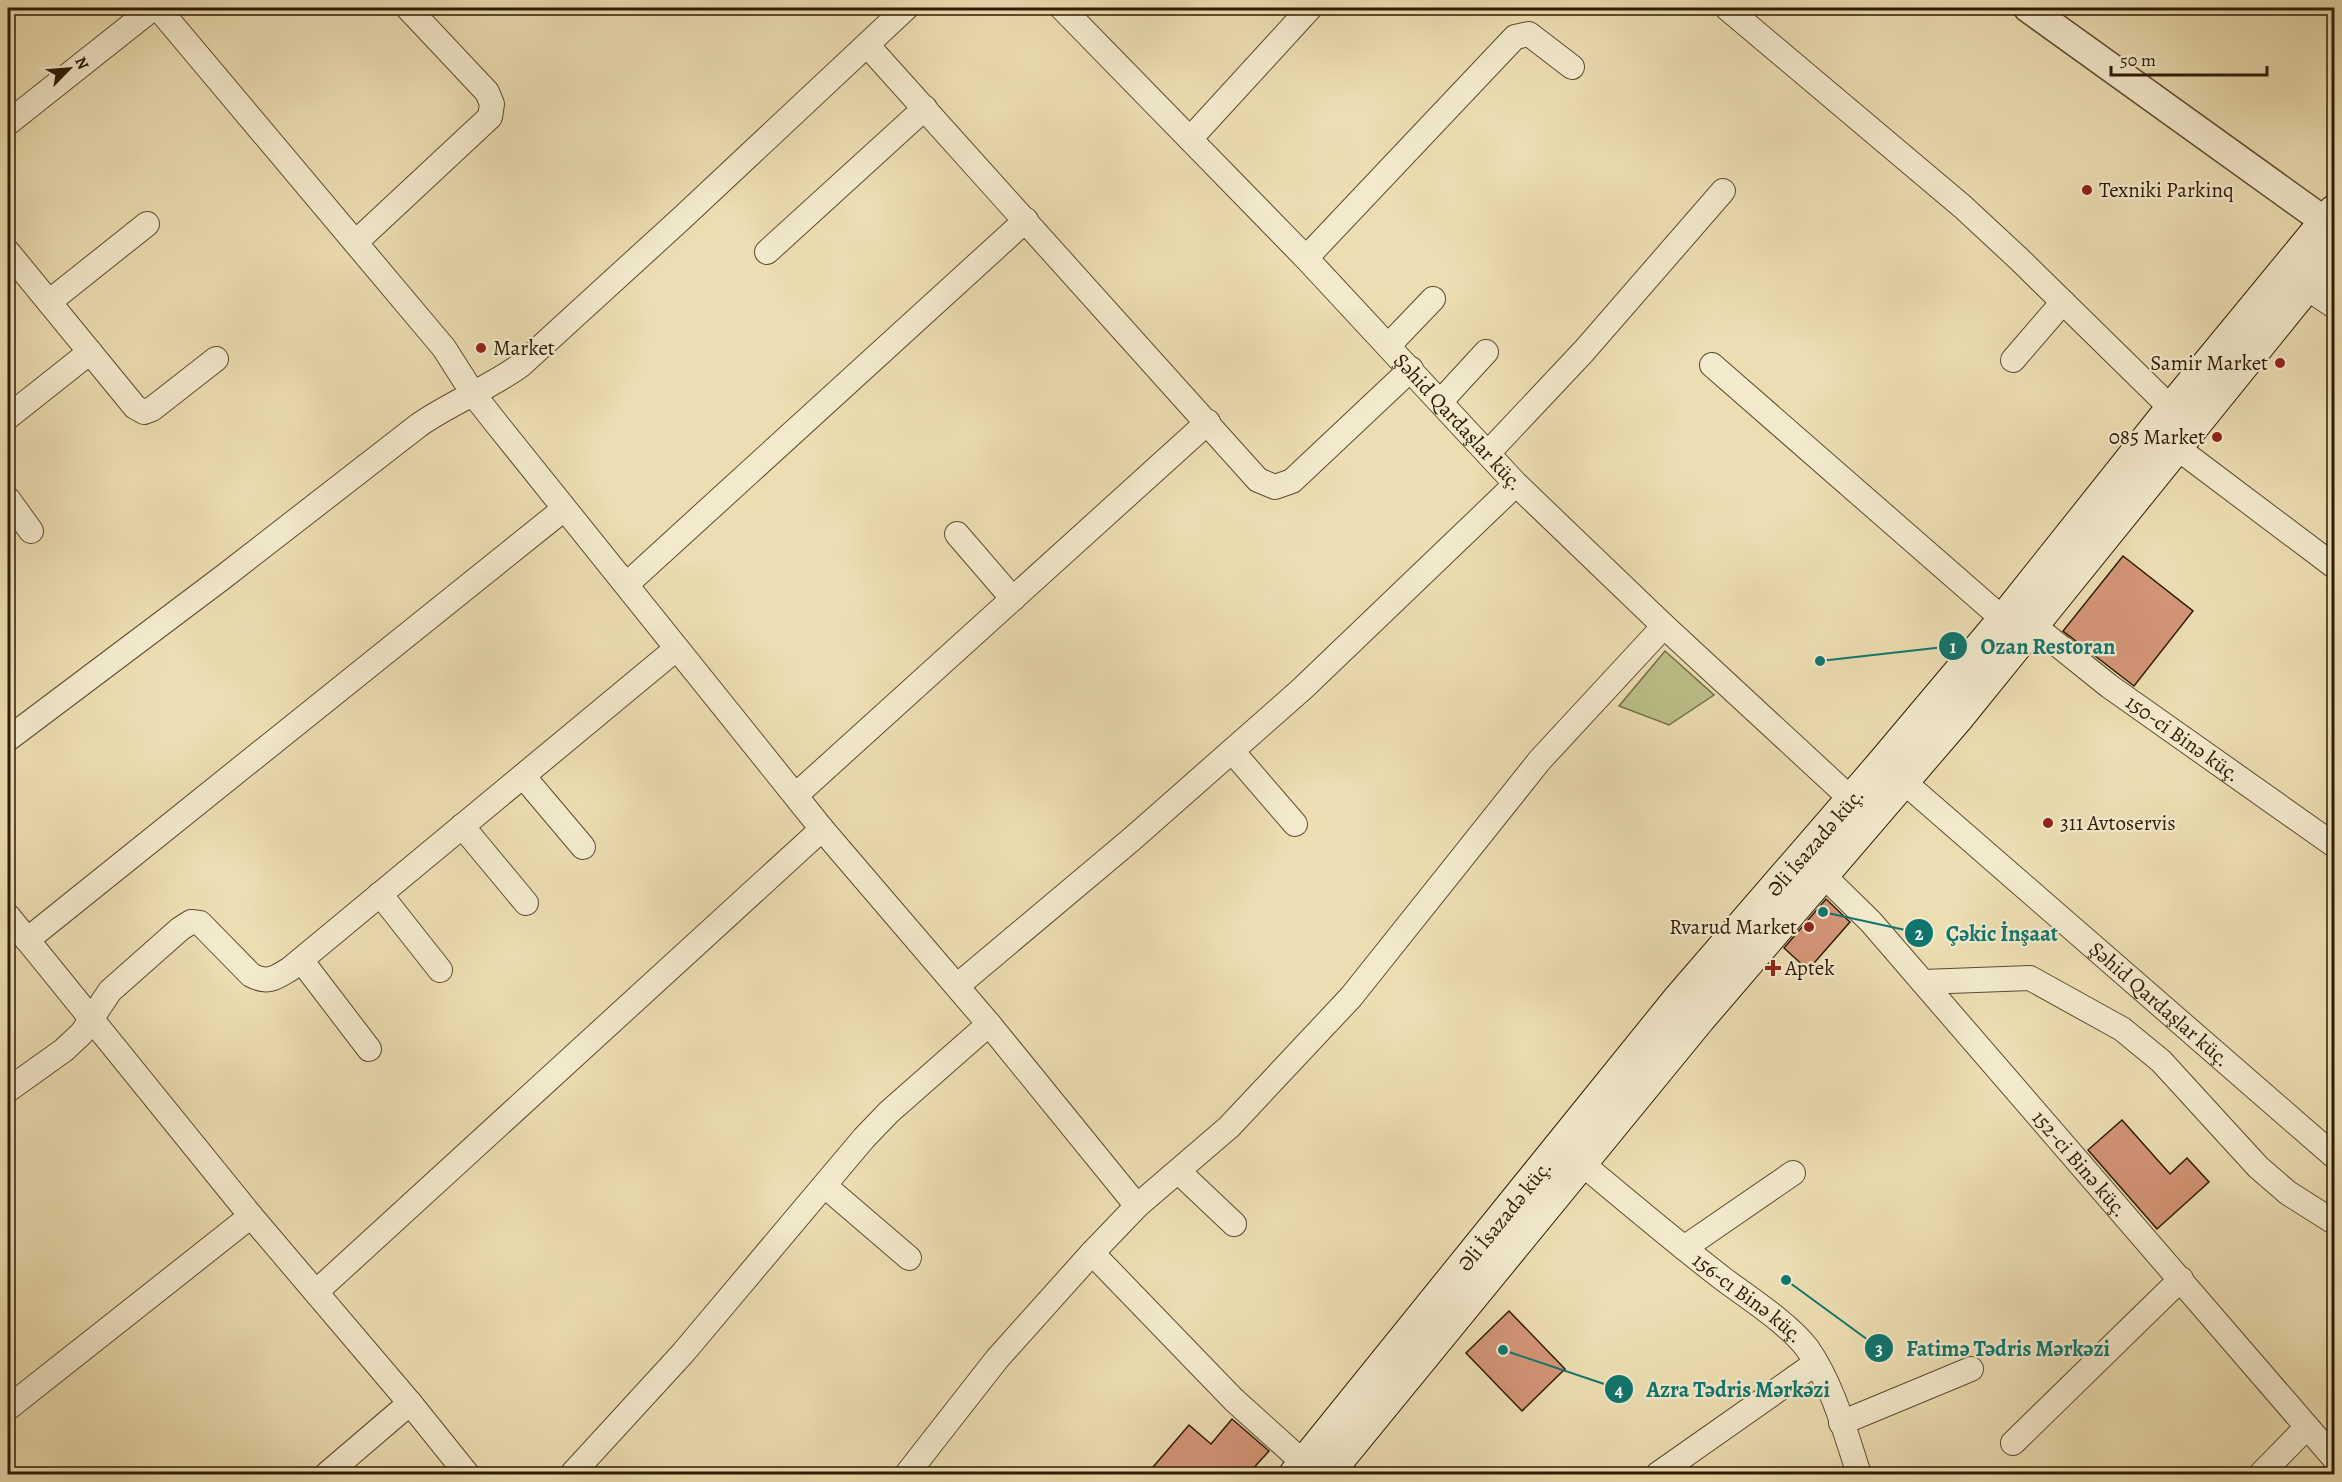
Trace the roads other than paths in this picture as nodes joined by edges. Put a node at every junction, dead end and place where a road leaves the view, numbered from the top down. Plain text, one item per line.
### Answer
1 (153, 8) edge
2 (158, 8) edge
3 (408, 8) edge
4 (906, 8) edge
5 (1062, 8) edge
6 (1310, 8) edge
7 (1727, 8) edge
8 (2028, 8) edge
9 (868, 46) junction
10 (1572, 67) dead end
11 (925, 108) junction
12 (8, 123) edge
13 (1190, 139) junction
14 (1723, 191) dead end
15 (1026, 220) junction
16 (2332, 221) edge
17 (147, 224) dead end
18 (356, 242) junction
19 (8, 252) edge
20 (767, 252) dead end
21 (2334, 254) edge
22 (1306, 258) junction
23 (2295, 279) junction
24 (1433, 299) dead end
25 (49, 302) junction
26 (2063, 302) junction
27 (2334, 306) edge
28 (1388, 346) junction
29 (90, 352) junction
30 (1486, 352) dead end
31 (216, 359) dead end
32 (2013, 360) dead end
33 (1712, 365) dead end
34 (1411, 369) junction
35 (474, 395) junction
36 (1441, 401) junction
37 (2172, 409) junction
38 (8, 417) edge
39 (1208, 422) junction
40 (2176, 447) junction
41 (1488, 453) junction
42 (1516, 484) junction
43 (8, 499) edge
44 (564, 509) junction
45 (31, 531) dead end
46 (957, 534) dead end
47 (2334, 566) edge
48 (627, 584) junction
49 (1013, 599) junction
50 (2018, 623) junction
51 (1664, 626) junction
52 (676, 649) junction
53 (8, 738) edge
54 (1232, 752) junction
55 (1893, 773) junction
56 (523, 776) junction
57 (795, 795) junction
58 (1862, 809) junction
59 (1295, 824) dead end
60 (462, 826) junction
61 (822, 829) junction
62 (2334, 845) edge
63 (583, 847) dead end
64 (1822, 874) junction
65 (380, 894) junction
66 (526, 903) dead end
67 (8, 916) edge
68 (27, 940) junction
69 (301, 960) junction
70 (440, 970) dead end
71 (1923, 982) junction
72 (957, 986) junction
73 (92, 1018) junction
74 (989, 1024) junction
75 (369, 1049) dead end
76 (8, 1090) edge
77 (2334, 1156) edge
78 (1581, 1162) junction
79 (1179, 1172) junction
80 (1793, 1173) dead end
81 (825, 1186) junction
82 (1137, 1206) junction
83 (252, 1216) junction
84 (2334, 1222) edge
85 (1234, 1224) dead end
86 (1684, 1248) junction
87 (1092, 1253) junction
88 (909, 1258) dead end
89 (2181, 1280) junction
90 (316, 1292) junction
91 (1816, 1363) junction
92 (1971, 1369) dead end
93 (410, 1403) junction
94 (8, 1408) edge
95 (1841, 1423) junction
96 (2307, 1427) junction
97 (2013, 1443) dead end
98 (2334, 1458) edge
99 (1311, 1472) edge
100 (327, 1474) edge
101 (467, 1474) edge
102 (572, 1474) edge
103 (907, 1474) edge
104 (1658, 1474) edge
105 (1859, 1474) edge
106 (2261, 1474) edge

1 - 12 street
2 - 18 street
3 - 18 street
4 - 9 street
5 - 13 street, Şəhid Qardaşlar küç.
6 - 13 street
7 - 26 street
8 - 16 street
9 - 11 street
9 - 35 street
10 - 22 street
11 - 15 street
11 - 20 street
13 - 22 street, Şəhid Qardaşlar küç.
14 - 41 street
15 - 39 street
15 - 48 street
16 - 23 main road, Əli İsazadə küç.
17 - 25 street
18 - 35 street
19 - 25 street
21 - 23 main road, Əli İsazadə küç.
22 - 28 street, Şəhid Qardaşlar küç.
23 - 27 street
23 - 37 main road, Əli İsazadə küç.
23 - 40 main road, Əli İsazadə küç.
24 - 28 street
25 - 29 street
26 - 32 street
26 - 37 street
28 - 34 street, Şəhid Qardaşlar küç.
29 - 31 street
29 - 38 street
30 - 36 street
33 - 50 street, 150-ci Binə küç.
34 - 36 street, Şəhid Qardaşlar küç.
34 - 39 street
35 - 44 street
35 - 53 street
36 - 41 street, Şəhid Qardaşlar küç.
37 - 50 main road, Əli İsazadə küç.
39 - 49 street
40 - 47 street
40 - 50 main road, Əli İsazadə küç.
41 - 42 street, Şəhid Qardaşlar küç.
42 - 51 street, Şəhid Qardaşlar küç.
42 - 54 street
43 - 45 street
44 - 48 street
44 - 68 street
46 - 49 street
48 - 52 street
49 - 57 street
50 - 55 main road, Əli İsazadə küç.
50 - 62 street, 150-ci Binə küç.
51 - 58 street, Şəhid Qardaşlar küç.
51 - 79 street
52 - 56 street
52 - 57 street
54 - 59 street
54 - 72 street
55 - 58 main road, Əli İsazadə küç.
55 - 77 street, Şəhid Qardaşlar küç.
56 - 60 street
56 - 63 street
57 - 61 street
58 - 64 main road, Əli İsazadə küç.
58 - 99 main road, Əli İsazadə küç.
60 - 65 street
60 - 66 street
61 - 72 street
61 - 90 street
64 - 71 street, 152-ci Binə küç.
64 - 78 main road, Əli İsazadə küç.
65 - 69 street
65 - 70 street
67 - 68 street
68 - 73 street
69 - 73 street
69 - 75 street
71 - 84 street
71 - 89 street, 152-ci Binə küç.
72 - 74 street
73 - 76 street
73 - 83 street
74 - 81 street
74 - 82 street
78 - 86 street, 156-cı Binə küç.
78 - 99 main road, Əli İsazadə küç.
79 - 82 street
79 - 85 street
80 - 86 street
81 - 88 street
81 - 102 street
82 - 87 street
83 - 90 street
83 - 94 street
86 - 91 street, 156-cı Binə küç.
87 - 99 street
87 - 103 street
89 - 96 street, 152-ci Binə küç.
89 - 97 street
90 - 93 street
91 - 95 street, 156-cı Binə küç.
91 - 104 street
92 - 95 street
93 - 100 street
93 - 101 street
95 - 105 street, 156-cı Binə küç.
96 - 98 street, 152-ci Binə küç.
96 - 106 street

